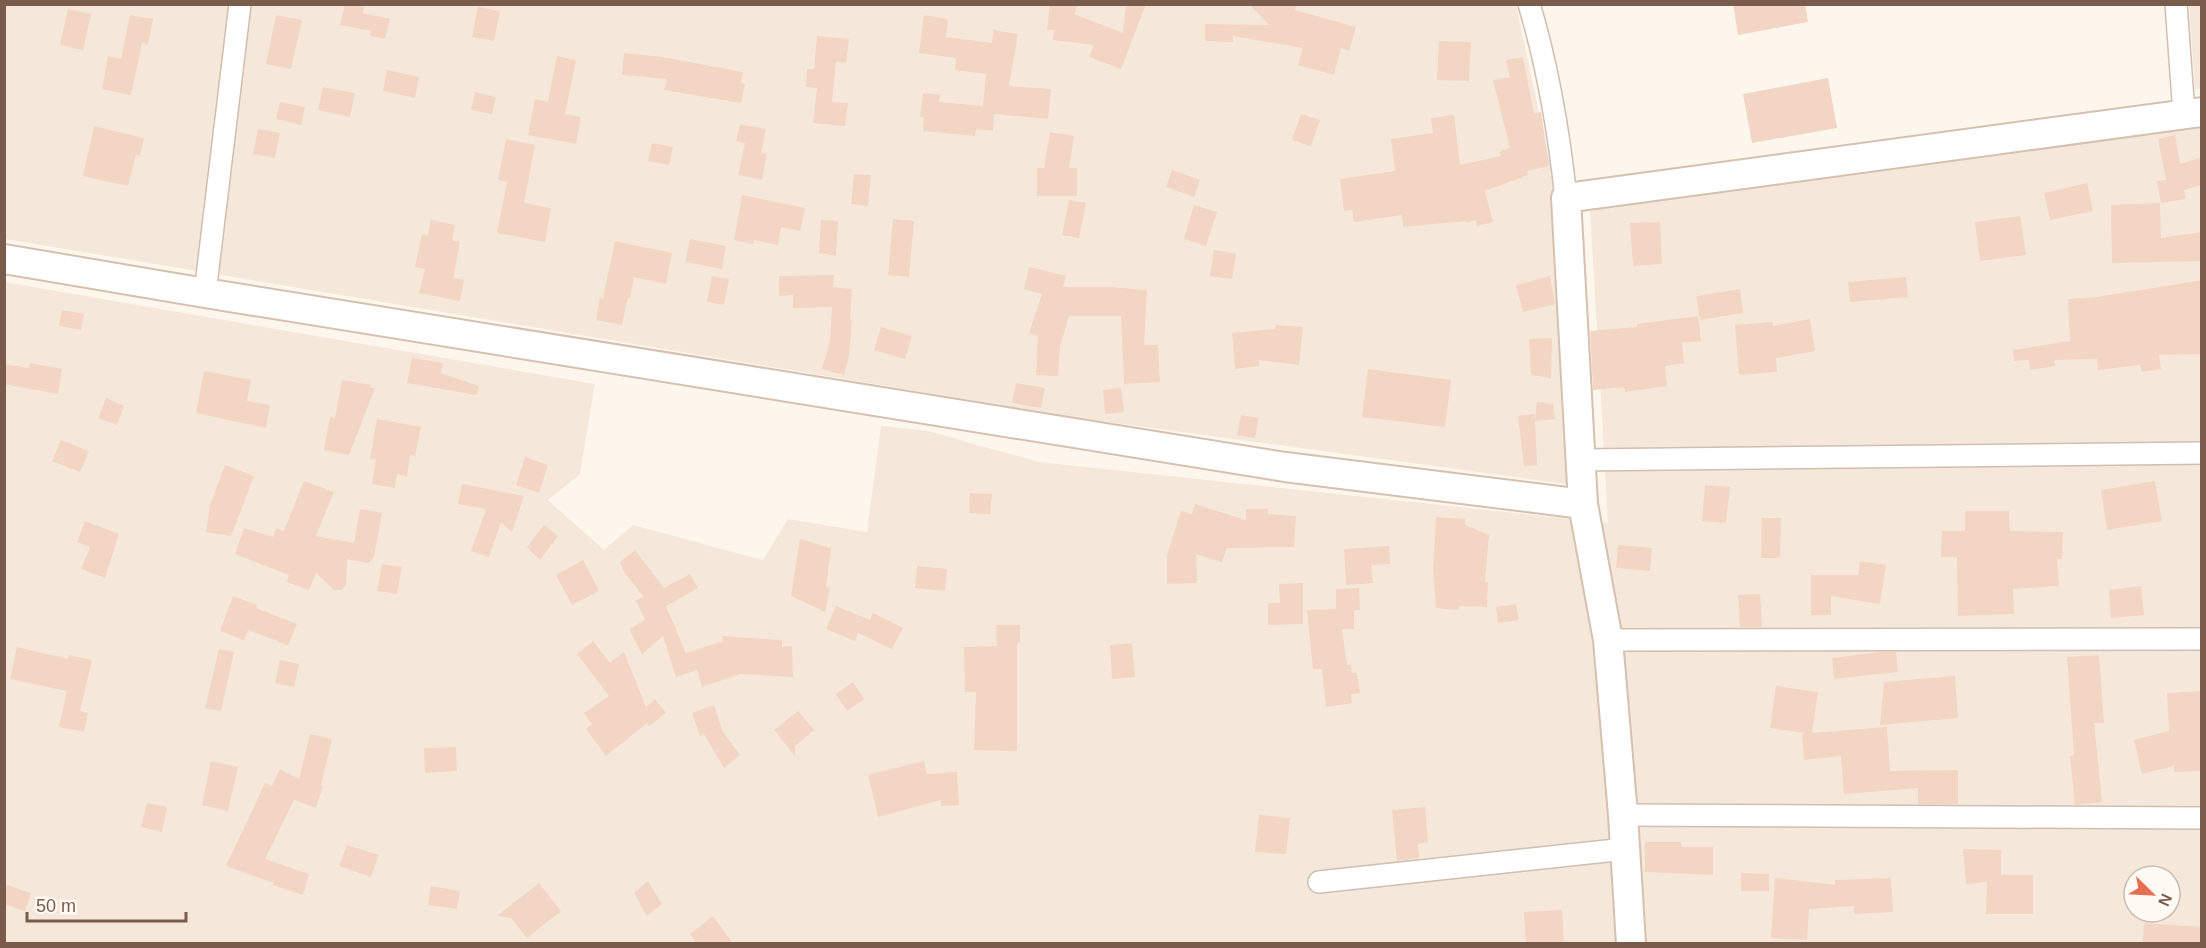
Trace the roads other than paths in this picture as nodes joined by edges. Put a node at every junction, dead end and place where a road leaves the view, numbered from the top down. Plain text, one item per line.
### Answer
1 (240, 4) edge
2 (1529, 4) edge
3 (2176, 4) edge
4 (2193, 113) edge
5 (1566, 198) junction
6 (4, 259) edge
7 (205, 294) junction
8 (2202, 453) edge
9 (1580, 460) junction
10 (1583, 504) junction
11 (2202, 639) edge
12 (1608, 640) junction
13 (1623, 815) junction
14 (2202, 818) edge
15 (1625, 849) junction
16 (1319, 882) dead end
17 (1630, 944) edge

1 - 7 street
2 - 5 street
3 - 4 street
4 - 5 street
5 - 9 street
6 - 7 street
7 - 10 street
8 - 9 street
9 - 10 street
10 - 12 street
11 - 12 street
12 - 13 street
13 - 14 street
13 - 15 street
15 - 16 street
15 - 17 street

